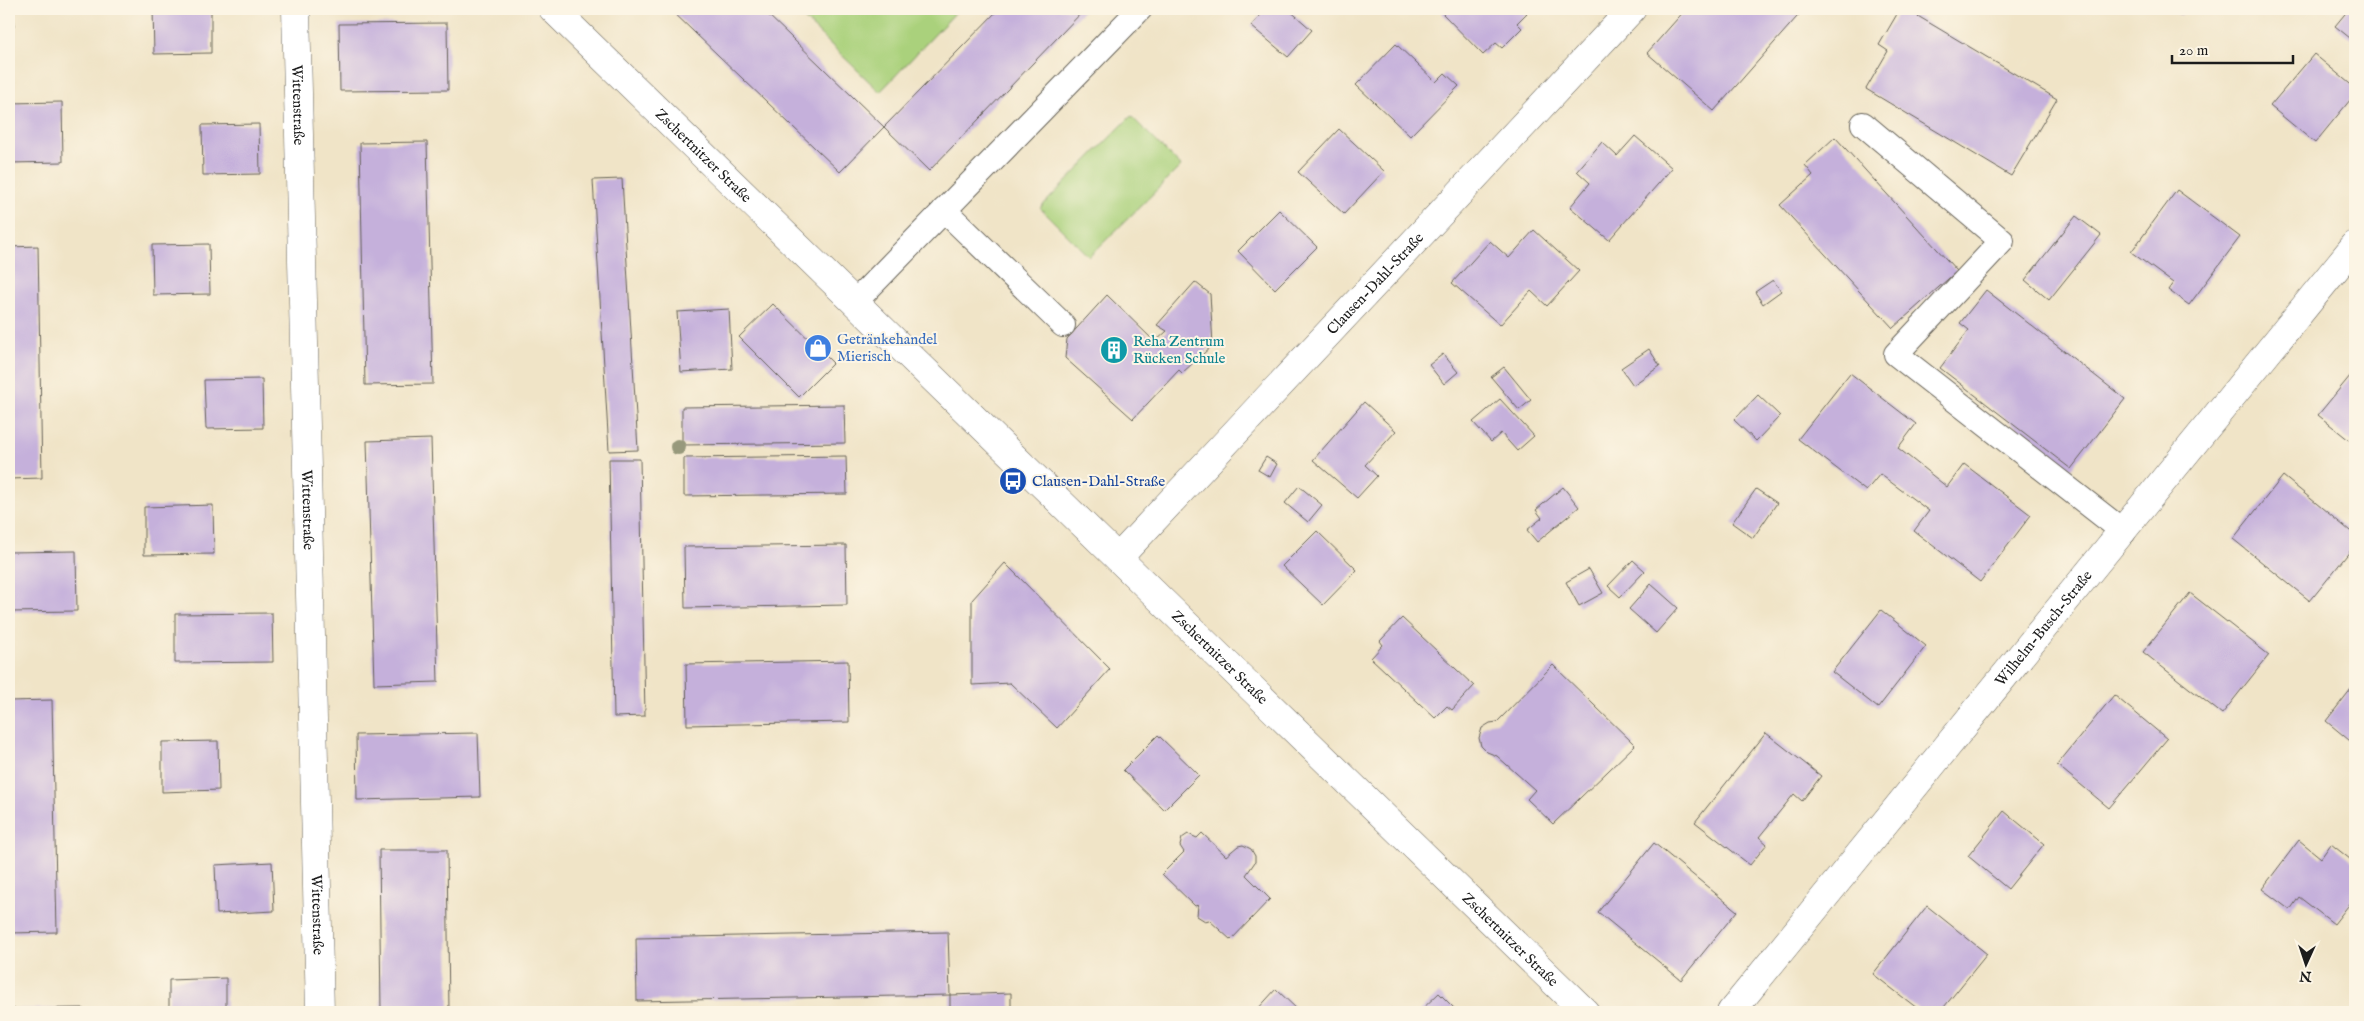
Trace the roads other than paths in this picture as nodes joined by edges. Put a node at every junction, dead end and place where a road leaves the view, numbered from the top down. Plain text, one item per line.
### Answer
1 (296, 9) edge
2 (553, 9) edge
3 (1140, 9) edge
4 (1632, 9) edge
5 (1863, 124) dead end
6 (944, 210) junction
7 (2355, 245) edge
8 (855, 302) junction
9 (1063, 325) dead end
10 (2124, 532) junction
11 (1118, 558) junction
12 (320, 1012) edge
13 (1586, 1012) edge
14 (1731, 1012) edge

1 - 12 street, Wittenstraße
2 - 8 street, Zschertnitzer Straße
3 - 6 lane
4 - 11 street, Clausen-Dahl-Straße
5 - 10 lane
6 - 8 lane
6 - 9 lane
7 - 10 street, Wilhelm-Busch-Straße
8 - 11 street, Zschertnitzer Straße
10 - 14 street, Wilhelm-Busch-Straße
11 - 13 street, Zschertnitzer Straße

